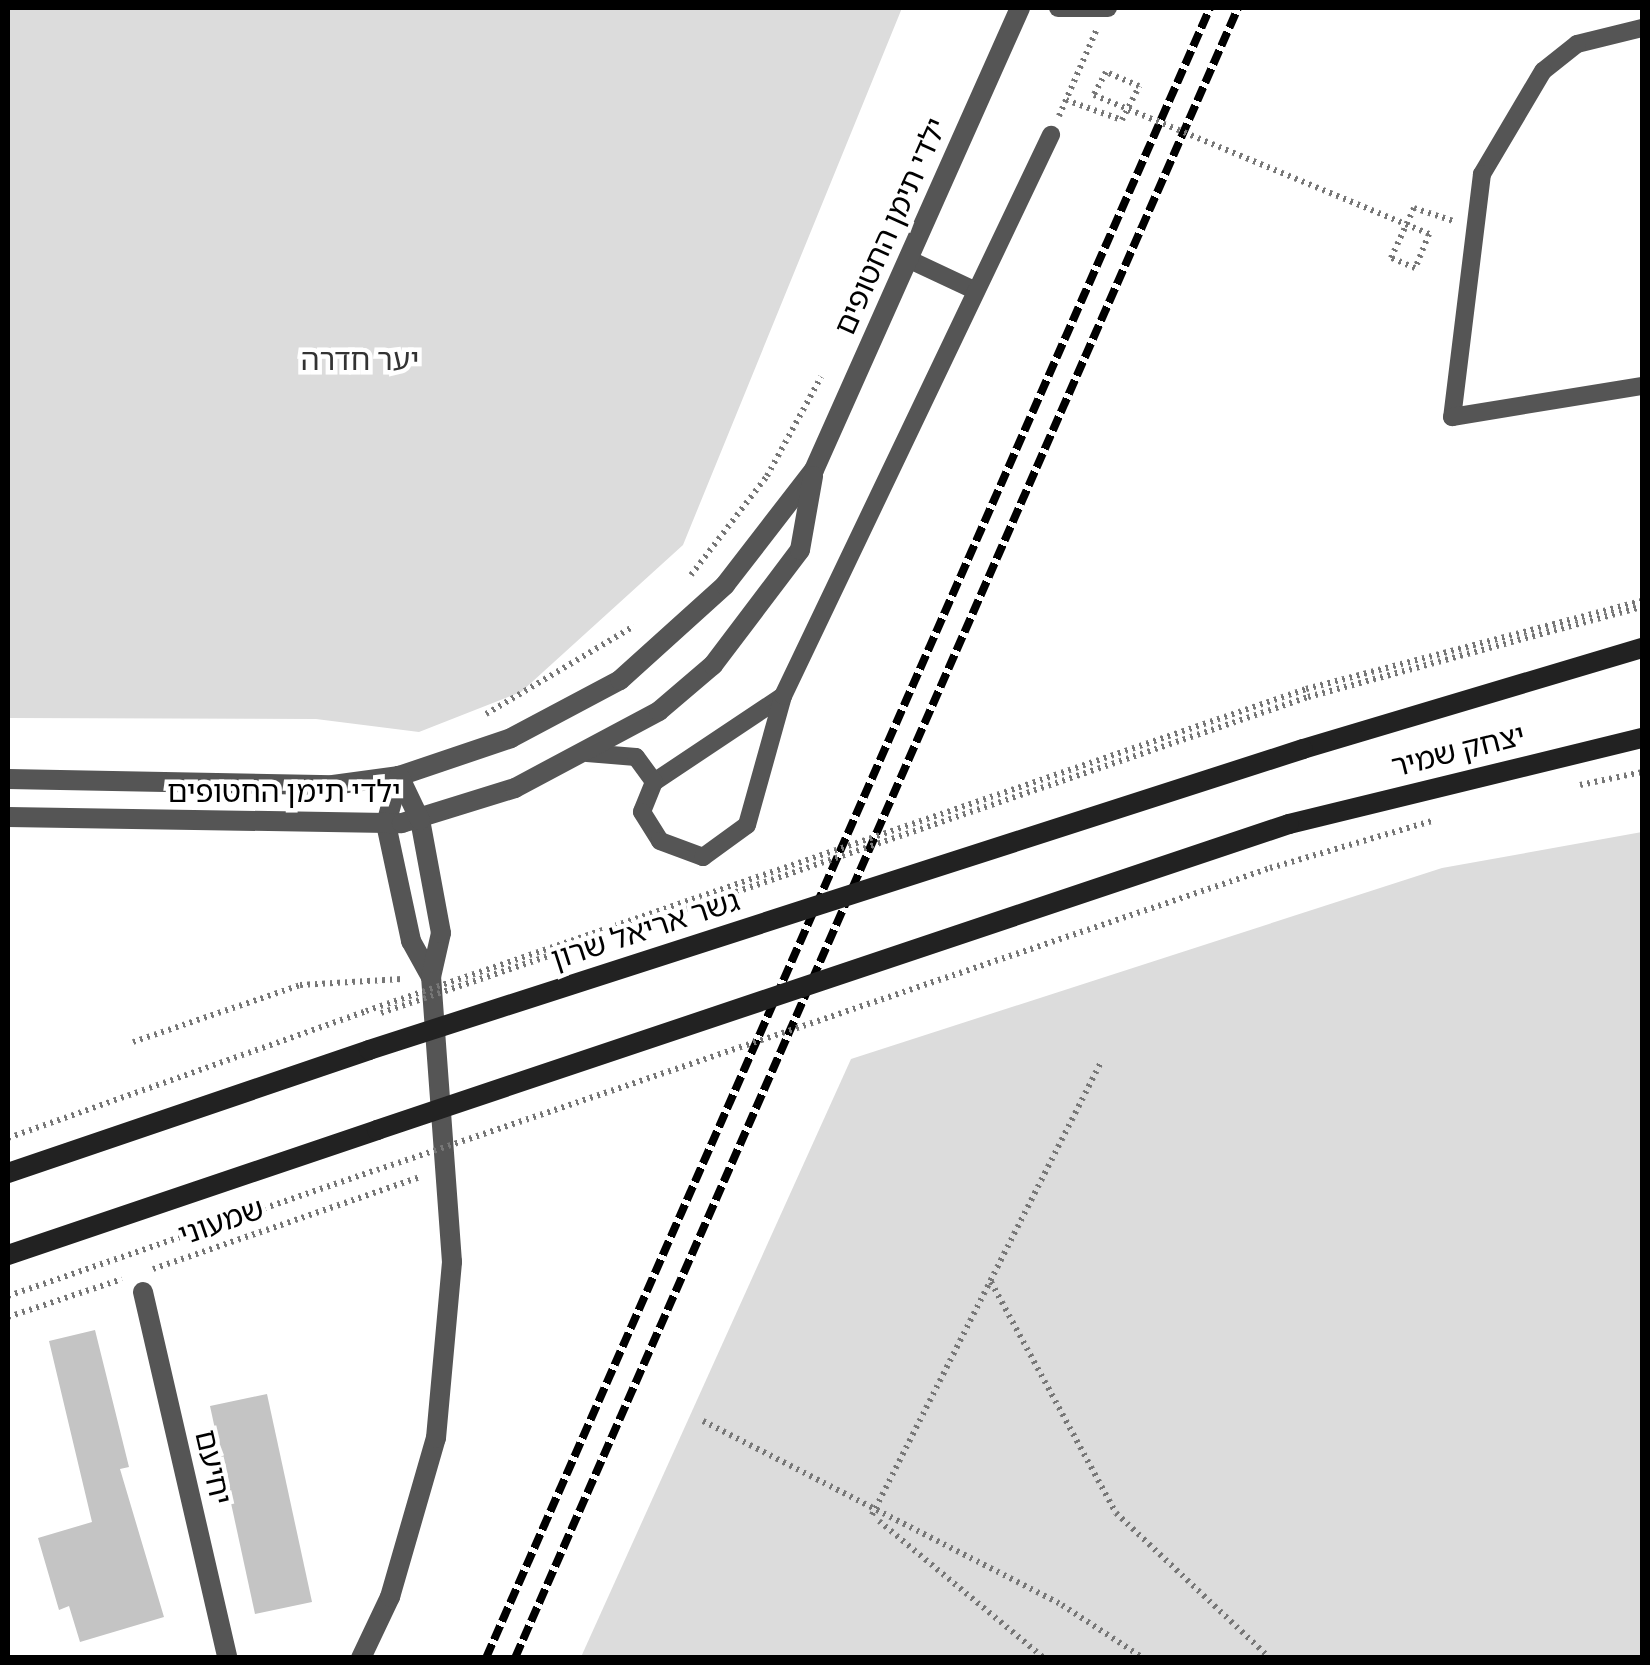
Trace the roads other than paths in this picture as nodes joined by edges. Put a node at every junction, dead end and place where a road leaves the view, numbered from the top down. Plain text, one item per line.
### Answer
1 (1020, 8) edge
2 (1058, 8) edge
3 (1108, 8) edge
4 (1642, 28) edge
5 (1050, 136) road end
6 (908, 259) junction
7 (976, 291) junction
8 (1642, 386) edge
9 (814, 470) junction
10 (1642, 648) edge
11 (783, 696) junction
12 (1642, 738) edge
13 (1303, 749) joint
14 (587, 753) junction
15 (398, 776) junction
16 (8, 779) edge
17 (654, 782) junction
18 (8, 816) edge
19 (420, 820) junction
20 (386, 824) junction
21 (431, 977) junction
22 (8, 1173) edge
23 (8, 1254) edge
24 (142, 1292) dead end
25 (227, 1657) edge
26 (361, 1658) edge

1 - 6 street, ילדי תימן החטופים
2 - 3 lane
4 - 8 lane
5 - 7 lane
6 - 7 lane
6 - 9 street, ילדי תימן החטופים
7 - 11 lane
9 - 14 street, ילדי תימן החטופים
9 - 15 street, ילדי תימן החטופים
10 - 13 main road, יצחק שמיר
11 - 17 lane
11 - 17 lane
12 - 23 main road, יצחק שמיר, bridge
13 - 22 main road, גשר אריאל שרון, bridge
14 - 17 lane
14 - 19 street, ילדי תימן החטופים
15 - 16 street, ילדי תימן החטופים
15 - 19 street
15 - 20 street
18 - 20 street, ילדי תימן החטופים
19 - 20 street, ילדי תימן החטופים
19 - 21 street
20 - 21 street
21 - 26 street
24 - 25 street, יחיעם

